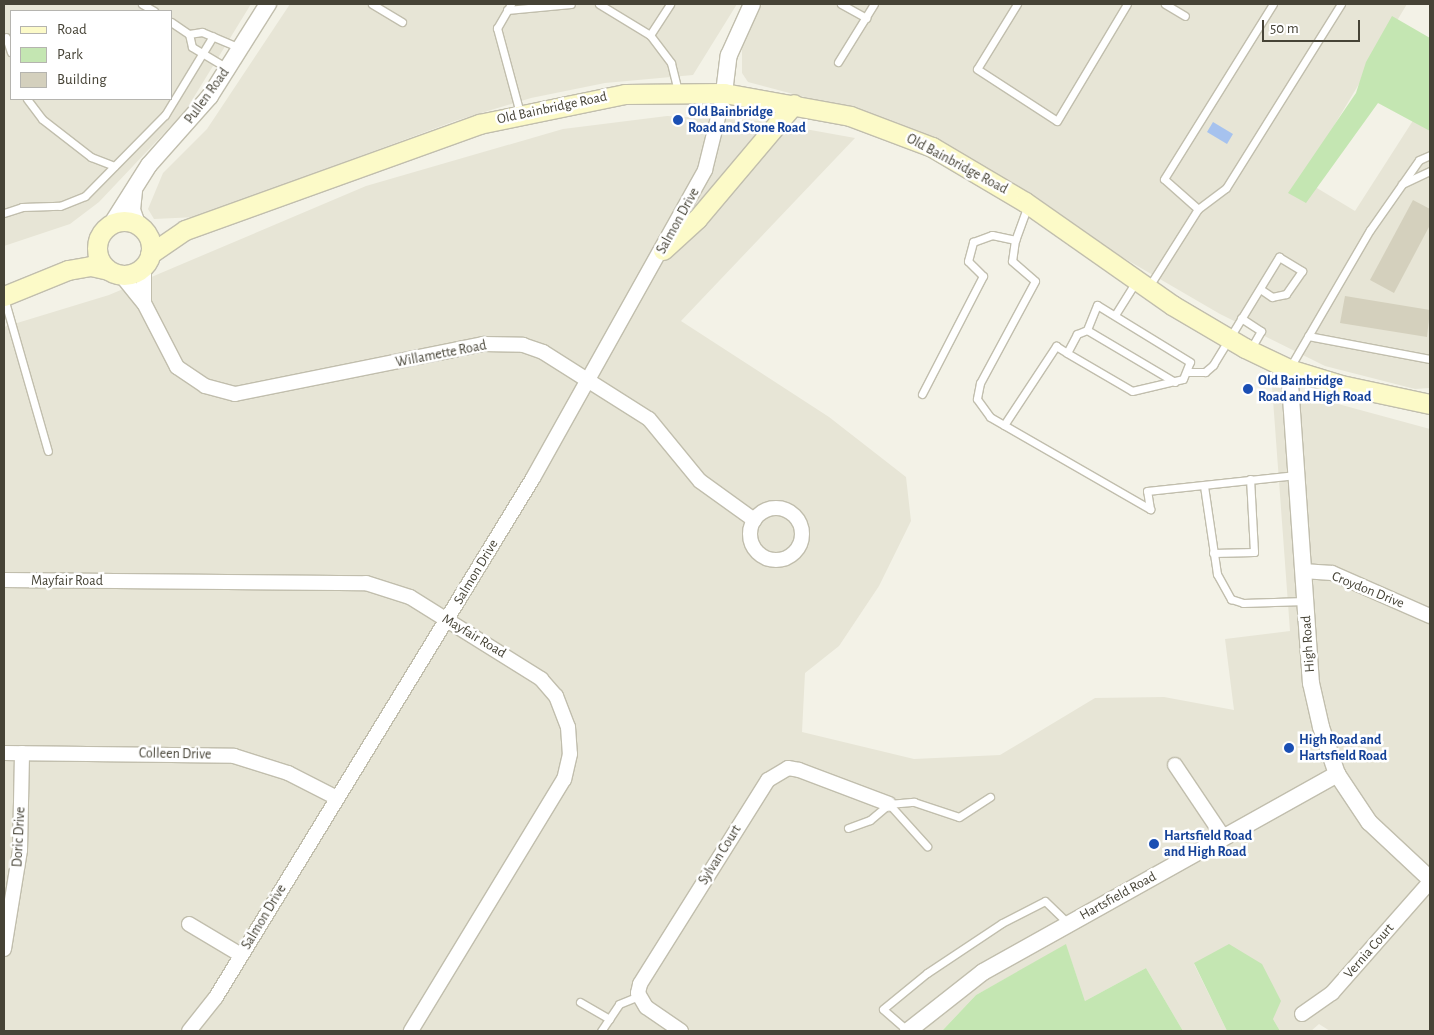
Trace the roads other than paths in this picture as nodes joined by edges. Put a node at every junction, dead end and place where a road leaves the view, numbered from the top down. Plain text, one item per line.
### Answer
1 (268, 4) edge
2 (372, 4) edge
3 (571, 4) edge
4 (600, 4) edge
5 (670, 4) edge
6 (752, 4) edge
7 (841, 4) edge
8 (874, 4) edge
9 (1018, 4) edge
10 (1127, 4) edge
11 (1165, 4) edge
12 (1273, 4) edge
13 (1341, 4) edge
14 (509, 7) edge
15 (1185, 16) dead end
16 (866, 18) junction
17 (402, 22) dead end
18 (172, 23) edge
19 (189, 34) junction
20 (650, 35) junction
21 (212, 36) junction
22 (6, 37) dead end
23 (240, 48) junction
24 (10, 49) edge
25 (202, 53) junction
26 (838, 62) dead end
27 (228, 68) junction
28 (678, 91) junction
29 (724, 93) junction
30 (28, 100) edge
31 (794, 104) junction
32 (520, 113) junction
33 (1430, 156) edge
34 (114, 166) junction
35 (1430, 171) edge
36 (137, 181) junction
37 (1402, 184) junction
38 (1029, 204) junction
39 (1198, 209) junction
40 (4, 213) edge
41 (111, 225) junction
42 (140, 227) junction
43 (186, 230) junction
44 (1014, 240) junction
45 (98, 247) junction
46 (662, 250) junction
47 (147, 260) junction
48 (68, 270) junction
49 (114, 272) junction
50 (1142, 284) junction
51 (1260, 289) junction
52 (4, 297) edge
53 (144, 303) junction
54 (1115, 315) junction
55 (1242, 318) junction
56 (1087, 330) junction
57 (1308, 336) junction
58 (1228, 340) junction
59 (1250, 350) junction
60 (1067, 353) junction
61 (1430, 359) edge
62 (1289, 369) junction
63 (1188, 372) junction
64 (589, 379) junction
65 (1175, 382) junction
66 (922, 394) dead end
67 (1430, 404) edge
68 (1004, 425) junction
69 (48, 451) dead end
70 (1296, 476) junction
71 (1250, 479) junction
72 (1204, 486) junction
73 (754, 520) dead end
74 (1213, 553) junction
75 (1303, 571) junction
76 (4, 580) edge
77 (1305, 601) junction
78 (1430, 616) edge
79 (446, 620) junction
80 (4, 753) edge
81 (22, 753) junction
82 (1175, 765) dead end
83 (1337, 774) junction
84 (990, 797) dead end
85 (337, 798) junction
86 (889, 804) junction
87 (848, 828) dead end
88 (1224, 838) junction
89 (927, 846) dead end
90 (1430, 880) edge
91 (1068, 923) junction
92 (189, 924) dead end
93 (4, 949) edge
94 (241, 956) junction
95 (639, 996) junction
96 (580, 1002) dead end
97 (1302, 1014) dead end
98 (609, 1019) junction
99 (189, 1031) edge
100 (411, 1031) edge
101 (601, 1031) edge
102 (681, 1031) edge
103 (908, 1031) edge

1 - 23 street, Pullen Road
2 - 17 lane
3 - 14 lane
4 - 20 lane
5 - 20 lane
6 - 29 street
7 - 16 lane
8 - 16 lane
9 - 10 lane
11 - 15 lane
12 - 39 lane
13 - 39 lane
14 - 32 lane
16 - 26 lane
18 - 19 lane
19 - 21 lane
19 - 25 lane
20 - 28 lane
21 - 23 lane
21 - 25 lane
22 - 24 lane
23 - 27 street, Pullen Road
25 - 27 lane
25 - 34 lane
27 - 36 street, Pullen Road
28 - 29 main road, Old Bainbridge Road
28 - 32 main road, Old Bainbridge Road
29 - 31 main road, Old Bainbridge Road
29 - 46 street, Salmon Drive
30 - 34 lane
31 - 38 main road, Old Bainbridge Road
31 - 46 main road
32 - 43 main road, Old Bainbridge Road
33 - 37 lane
34 - 40 lane
35 - 37 lane
36 - 41 street, Pullen Road
36 - 42 street
37 - 57 lane
38 - 44 lane
38 - 50 main road, Old Bainbridge Road
39 - 50 lane
41 - 42 main road, Old Bainbridge Road
41 - 45 main road
42 - 43 main road, Old Bainbridge Road
42 - 47 main road
43 - 47 main road, Old Bainbridge Road
44 - 66 lane
44 - 68 lane
45 - 48 main road
45 - 49 main road
46 - 64 street, Salmon Drive
47 - 49 main road, Old Bainbridge Road
47 - 53 street, Willamette Road
48 - 49 main road
48 - 52 main road
49 - 53 street, Willamette Road
50 - 54 lane
50 - 58 main road, Old Bainbridge Road
51 - 51 lane
51 - 55 lane
52 - 69 lane
53 - 64 street, Willamette Road
54 - 56 lane
54 - 63 lane
55 - 58 lane
55 - 59 lane
56 - 60 lane
56 - 65 lane
57 - 61 lane
57 - 62 lane
58 - 59 main road, Old Bainbridge Road
58 - 63 lane
59 - 62 main road, Old Bainbridge Road
60 - 65 lane
60 - 68 lane
62 - 67 main road, Old Bainbridge Road
62 - 70 street, High Road
63 - 65 lane
64 - 73 street, Willamette Road
64 - 79 street, Salmon Drive
68 - 72 lane
70 - 71 lane
70 - 75 street, High Road
71 - 72 lane
71 - 74 lane
72 - 74 lane
74 - 77 lane
75 - 77 street, High Road
75 - 78 street, Croydon Drive
76 - 79 street, Mayfair Road
77 - 83 street, High Road
79 - 85 street, Salmon Drive
79 - 100 street, Mayfair Road
80 - 81 street, Colleen Drive
81 - 85 street, Colleen Drive
81 - 93 street, Doric Drive
82 - 88 street
83 - 88 street, Hartsfield Road
83 - 90 street, High Road
84 - 86 lane
85 - 94 street, Salmon Drive
86 - 87 lane
86 - 89 lane
86 - 95 street, Sylvan Court
88 - 91 street, Hartsfield Road
90 - 97 street, Vernia Court
91 - 103 street, Hartsfield Road
91 - 103 lane
92 - 94 street
94 - 99 street, Salmon Drive
95 - 98 lane
95 - 102 street
96 - 98 lane
98 - 101 lane

